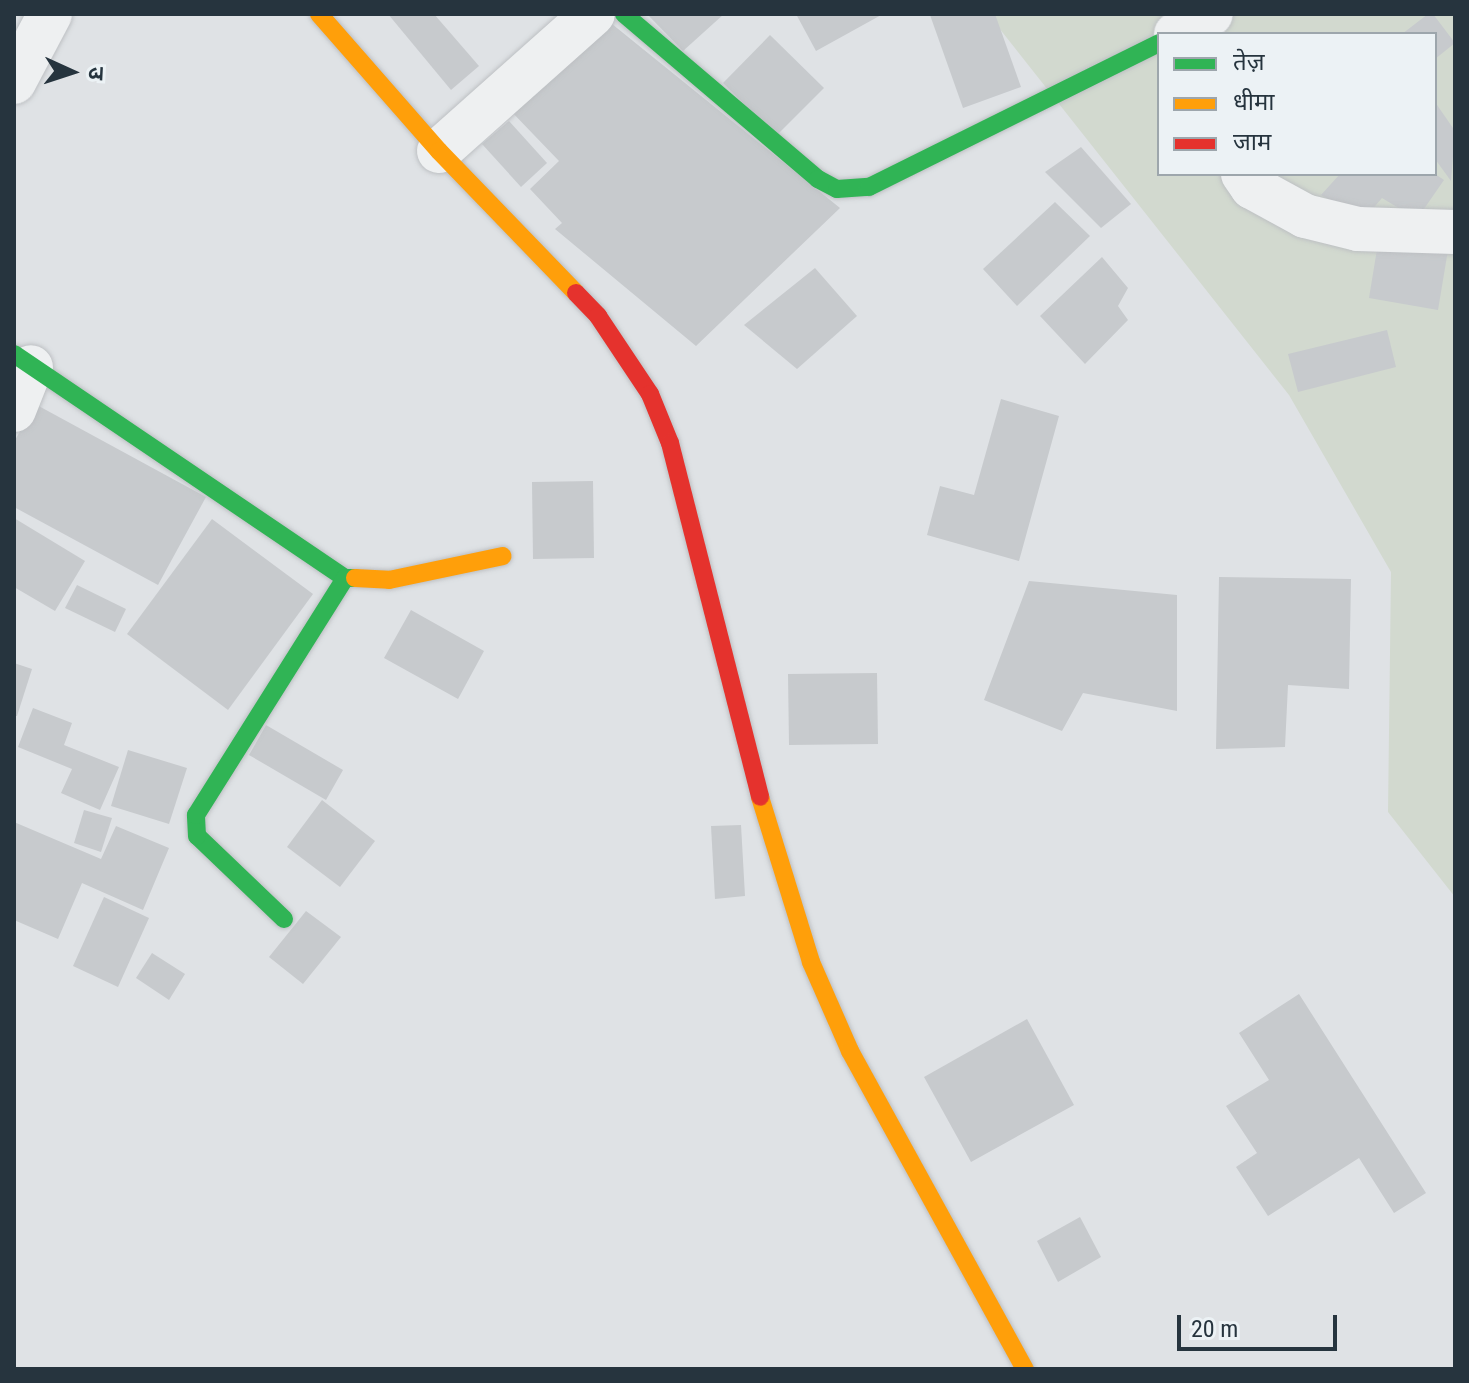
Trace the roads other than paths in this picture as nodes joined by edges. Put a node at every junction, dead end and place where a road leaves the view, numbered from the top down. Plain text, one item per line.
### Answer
1 (50, 14) edge
2 (319, 14) edge
3 (593, 14) edge
4 (624, 14) edge
5 (1211, 14) edge
6 (1180, 32) edge
7 (1157, 45) edge
8 (14, 82) edge
9 (439, 151) junction
10 (1244, 176) edge
11 (1455, 232) edge
12 (23, 360) edge
13 (14, 410) edge
14 (503, 556) dead end
15 (345, 578) junction
16 (284, 919) dead end
17 (1025, 1369) edge

1 - 8 street
2 - 9 street
3 - 9 street
4 - 7 street
5 - 6 street
9 - 17 street
10 - 11 street
12 - 13 street
12 - 15 street
14 - 15 street
15 - 16 street

